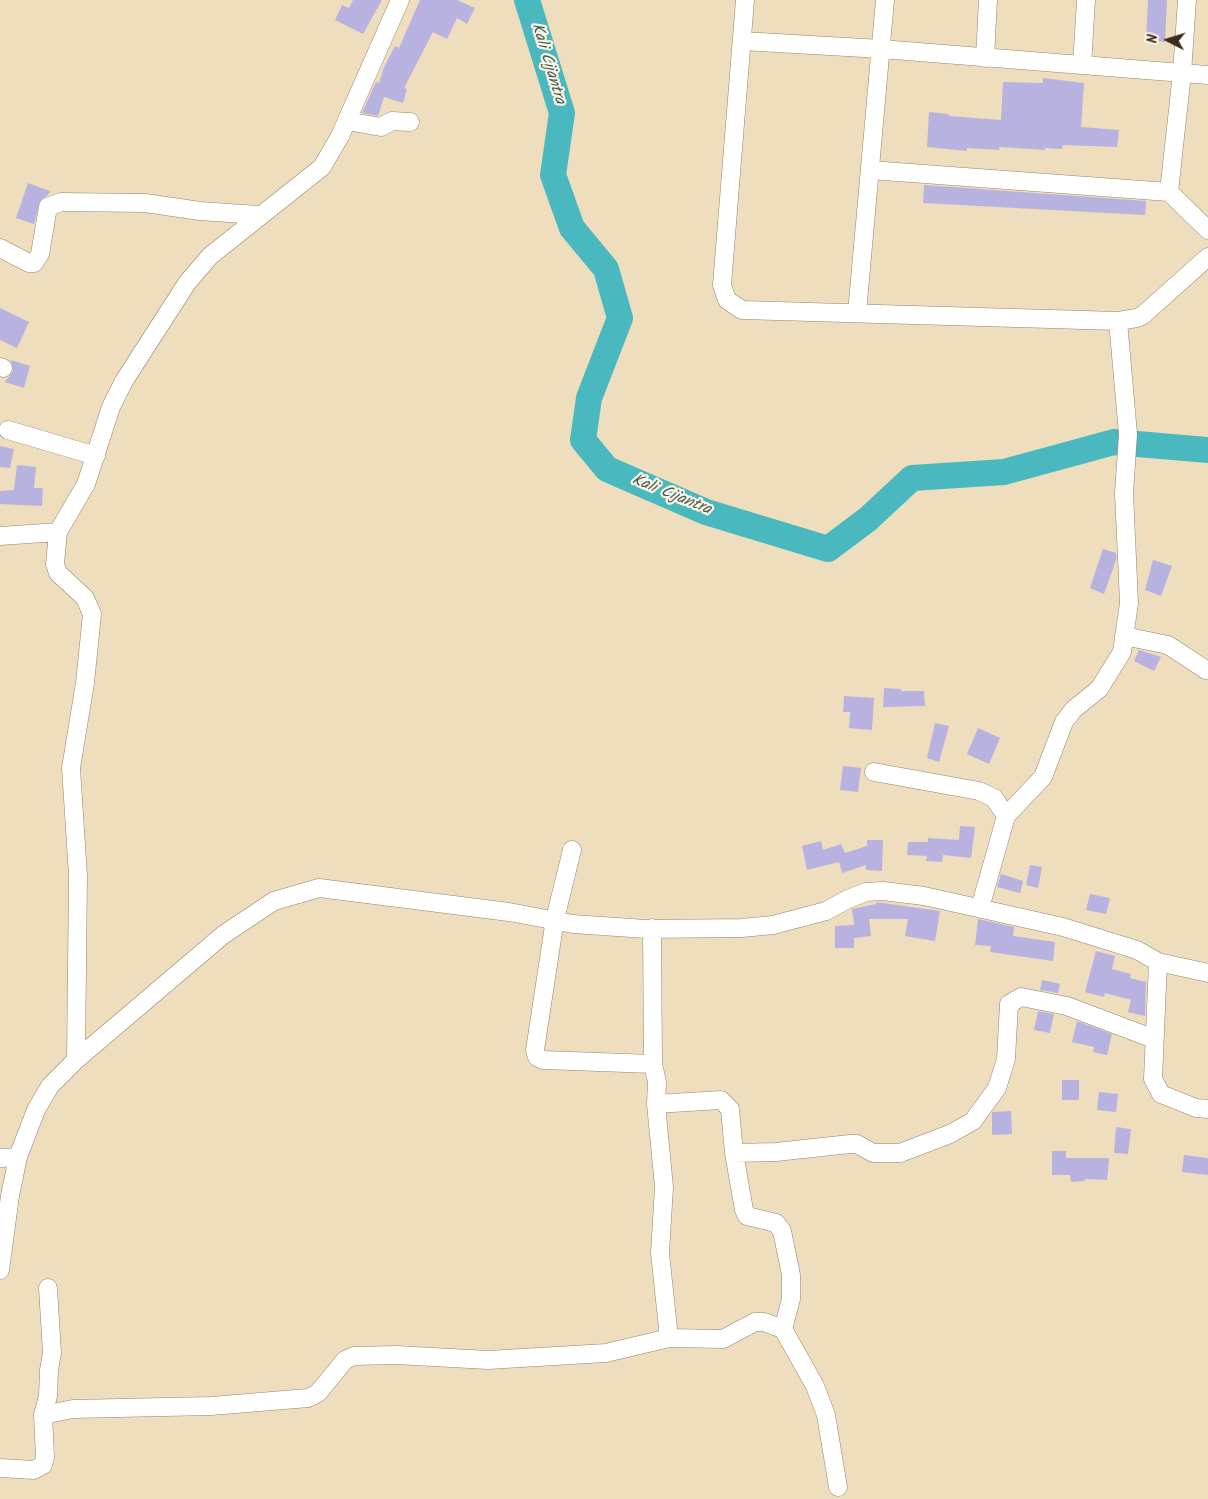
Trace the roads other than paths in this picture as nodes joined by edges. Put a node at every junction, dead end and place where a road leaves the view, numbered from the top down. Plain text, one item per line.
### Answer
1 (400, 0) edge
2 (745, 0) edge
3 (885, 0) edge
4 (988, 0) edge
5 (1086, 0) edge
6 (1187, 0) edge
7 (742, 41) junction
8 (881, 49) junction
9 (985, 58) junction
10 (1082, 65) junction
11 (1182, 73) junction
12 (1208, 74) edge
13 (346, 121) junction
14 (410, 122) dead end
15 (870, 170) junction
16 (1169, 192) junction
17 (258, 215) junction
18 (1208, 230) edge
19 (0, 248) edge
20 (1208, 257) edge
21 (857, 314) junction
22 (1118, 321) junction
23 (8, 430) dead end
24 (96, 456) junction
25 (58, 532) junction
26 (0, 536) edge
27 (1124, 636) junction
28 (1206, 670) dead end
29 (874, 772) dead end
30 (1006, 816) junction
31 (572, 850) dead end
32 (980, 908) junction
33 (555, 919) junction
34 (652, 928) junction
35 (1158, 962) junction
36 (1208, 973) edge
37 (1154, 1039) junction
38 (76, 1060) junction
39 (653, 1064) junction
40 (656, 1104) junction
41 (1208, 1109) edge
42 (734, 1153) junction
43 (18, 1157) junction
44 (0, 1158) edge
45 (0, 1270) edge
46 (48, 1288) dead end
47 (783, 1329) junction
48 (669, 1338) junction
49 (43, 1415) junction
50 (0, 1468) edge
51 (838, 1486) dead end

1 - 13 street
2 - 7 street
3 - 8 street
4 - 9 street
5 - 10 street
6 - 11 street
7 - 8 street
7 - 21 street
8 - 9 street
8 - 15 street
9 - 10 street
10 - 11 street
11 - 12 street
11 - 16 street
13 - 14 street
13 - 17 street
15 - 16 street
15 - 21 street
16 - 18 street
17 - 19 street
17 - 24 street
20 - 22 street
21 - 22 street
22 - 27 street
23 - 24 street
24 - 25 street
25 - 26 street
25 - 38 street
27 - 28 street
27 - 30 street
29 - 30 street
30 - 32 street
31 - 33 street
32 - 34 street
32 - 35 street
33 - 34 street
33 - 38 street
33 - 39 street
34 - 39 street
35 - 36 street
35 - 37 street
37 - 41 street
37 - 42 street
38 - 43 street
39 - 40 street
40 - 42 street
40 - 48 street
42 - 47 street
43 - 44 street
43 - 45 street
46 - 49 street
47 - 48 street
47 - 51 street
48 - 49 street
49 - 50 street

